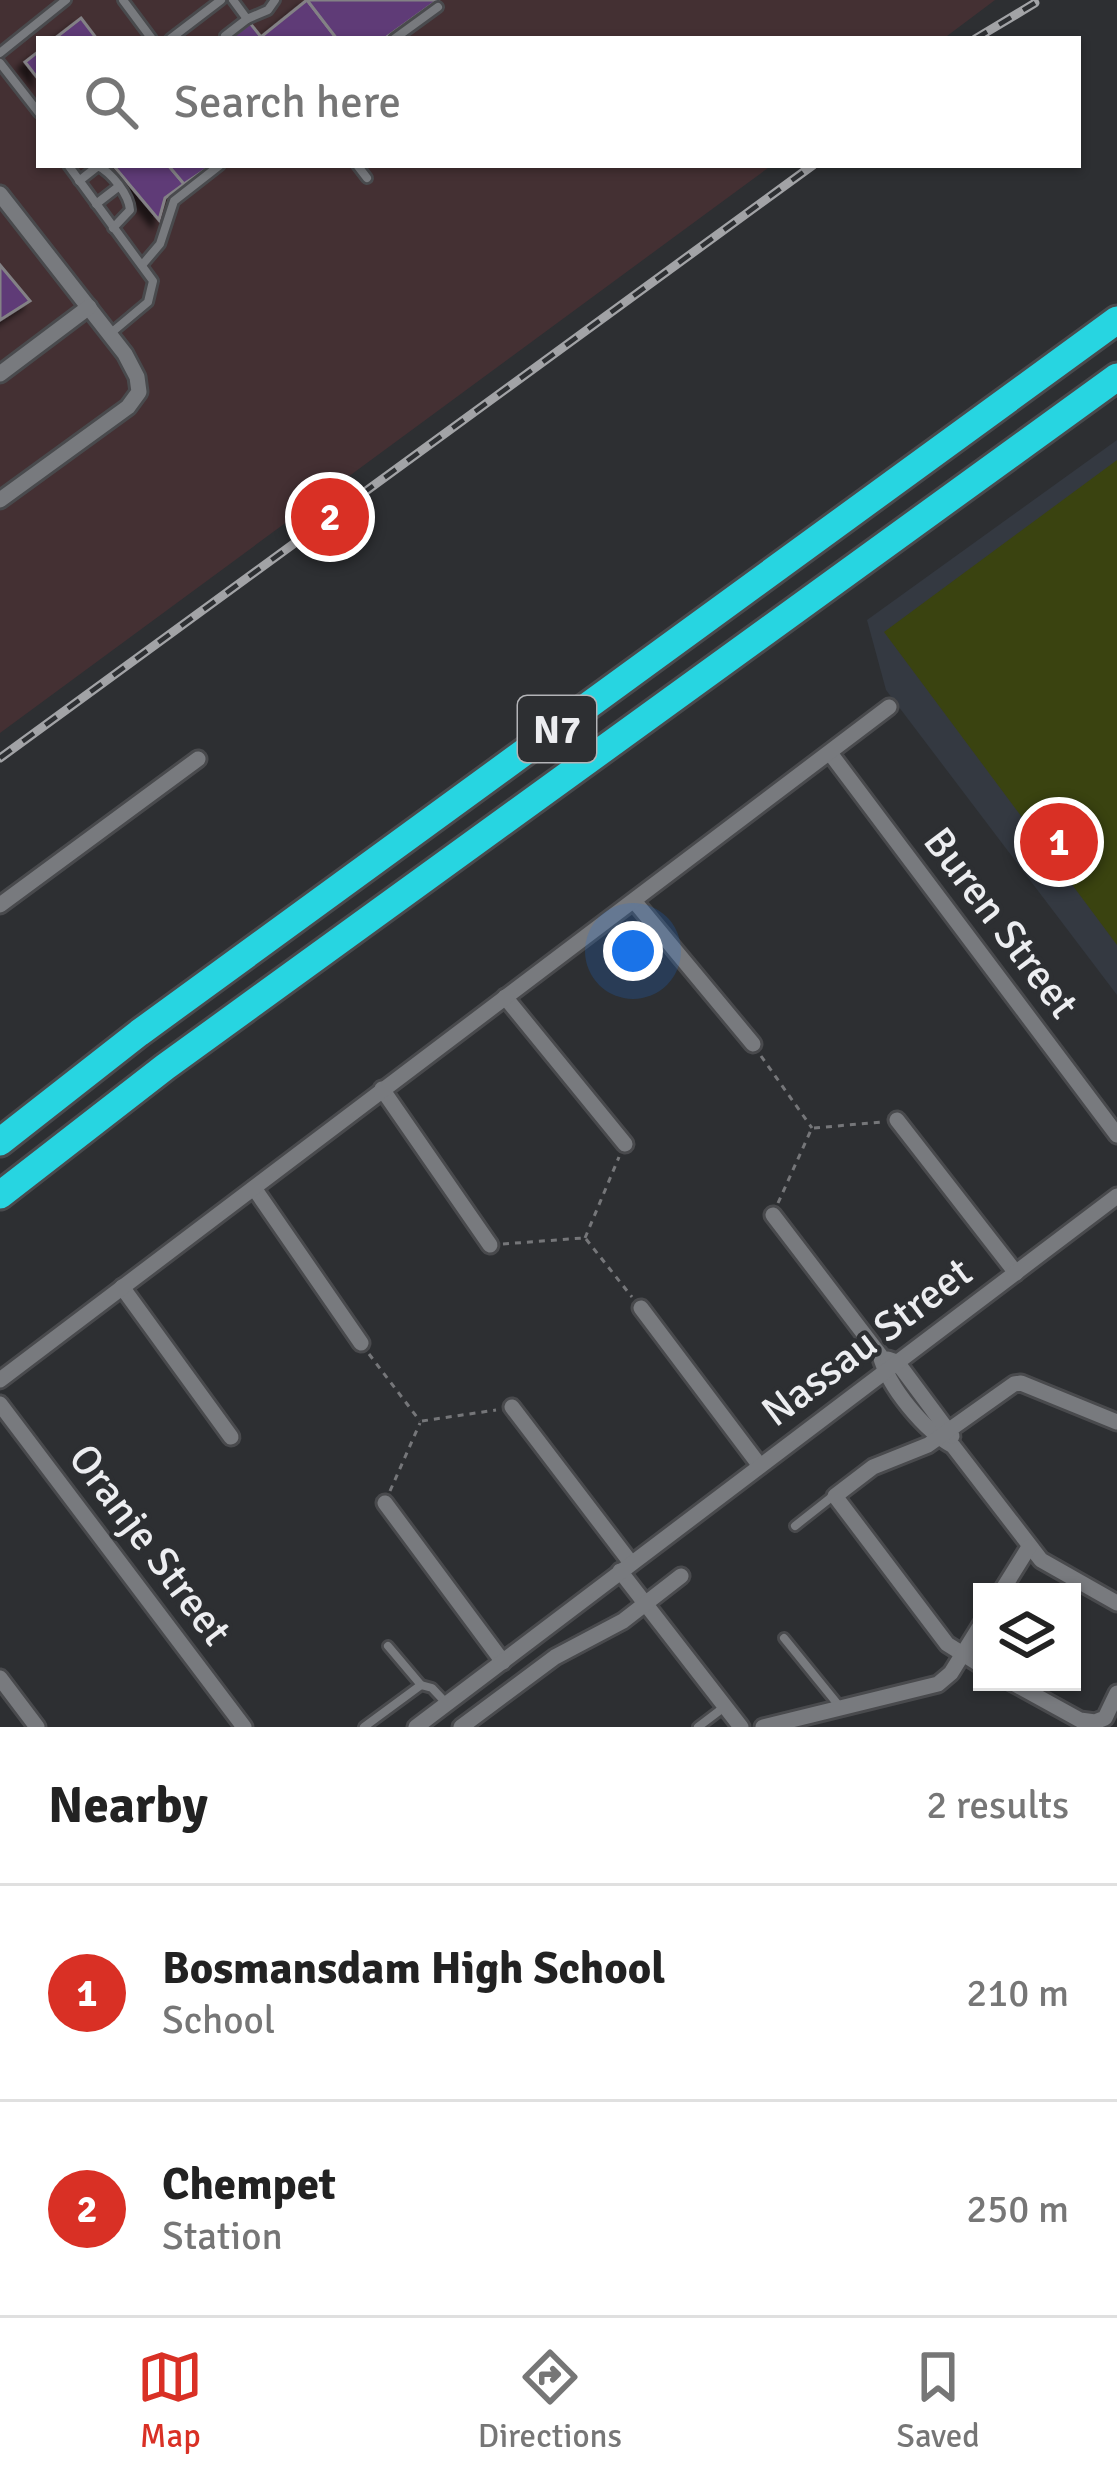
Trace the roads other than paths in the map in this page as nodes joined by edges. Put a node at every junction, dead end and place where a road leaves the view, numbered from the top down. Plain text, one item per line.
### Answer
1 (66, 0) edge
2 (123, 0) edge
3 (221, 0) edge
4 (233, 0) edge
5 (275, 0) edge
6 (438, 7) dead end
7 (247, 19) junction
8 (150, 36) edge
9 (175, 36) edge
10 (225, 36) edge
11 (398, 36) edge
12 (0, 53) edge
13 (0, 63) edge
14 (36, 109) edge
15 (70, 168) edge
16 (95, 168) edge
17 (100, 168) edge
18 (216, 168) edge
19 (359, 168) edge
20 (367, 178) dead end
21 (79, 181) junction
22 (118, 187) junction
23 (0, 194) edge
24 (96, 205) junction
25 (113, 228) junction
26 (143, 264) junction
27 (88, 307) junction
28 (1117, 320) edge
29 (110, 334) junction
30 (0, 374) edge
31 (1117, 377) edge
32 (0, 500) edge
33 (889, 707) dead end
34 (830, 753) junction
35 (198, 759) dead end
36 (635, 902) junction
37 (0, 905) edge
38 (505, 997) junction
39 (753, 1044) road end
40 (382, 1089) junction
41 (897, 1120) road end
42 (1117, 1135) edge
43 (0, 1142) edge
44 (625, 1144) road end
45 (254, 1188) junction
46 (0, 1195) edge
47 (1117, 1196) edge
48 (772, 1214) road end
49 (490, 1245) road end
50 (1016, 1274) junction
51 (122, 1287) junction
52 (641, 1308) road end
53 (361, 1343) road end
54 (887, 1363) junction
55 (0, 1380) edge
56 (0, 1404) edge
57 (512, 1408) road end
58 (1117, 1422) edge
59 (231, 1437) dead end
60 (948, 1438) junction
61 (760, 1466) junction
62 (835, 1496) junction
63 (386, 1503) road end
64 (795, 1526) dead end
65 (1029, 1547) junction
66 (626, 1567) junction
67 (681, 1576) dead end
68 (1007, 1583) edge
69 (1117, 1603) edge
70 (646, 1605) junction
71 (784, 1637) dead end
72 (973, 1637) edge
73 (388, 1646) dead end
74 (962, 1655) junction
75 (973, 1661) edge
76 (503, 1662) junction
77 (0, 1678) edge
78 (421, 1685) junction
79 (1028, 1691) edge
80 (1117, 1693) edge
81 (447, 1704) junction
82 (723, 1708) junction
83 (841, 1708) junction
84 (473, 1724) edge
85 (37, 1727) edge
86 (244, 1727) edge
87 (364, 1727) edge
88 (416, 1727) edge
89 (698, 1727) edge
90 (740, 1727) edge
91 (763, 1727) edge

1 - 12 lane
2 - 8 lane
3 - 9 lane
4 - 7 lane
5 - 7 lane
6 - 11 lane
7 - 10 lane
13 - 14 lane
15 - 21 lane
16 - 21 lane
17 - 22 lane
18 - 26 lane
19 - 20 lane
21 - 24 lane
22 - 24 lane
22 - 25 lane
23 - 27 street
24 - 25 lane
25 - 26 lane
26 - 29 lane
27 - 29 street
27 - 30 street
28 - 43 highway, N7
29 - 32 street
31 - 46 highway, N7
33 - 34 street
34 - 36 street
34 - 42 street, Buren Street
35 - 37 street
36 - 38 street
36 - 39 street
38 - 40 street
38 - 44 street
40 - 45 street
40 - 49 street
41 - 50 street, Nassau Street
45 - 51 street
45 - 53 street
47 - 50 street, Nassau Street
48 - 54 street, Nassau Street
50 - 54 street, Nassau Street
51 - 55 street
51 - 59 street
52 - 61 street, Nassau Street
54 - 60 street
54 - 61 street, Nassau Street
56 - 86 street, Oranje Street
57 - 66 street
58 - 60 street
60 - 62 street
60 - 65 street
61 - 66 street, Nassau Street
62 - 64 lane
62 - 74 street
63 - 76 street
65 - 68 street
65 - 69 street
66 - 70 street
66 - 76 street, Nassau Street
67 - 70 street
70 - 82 street
70 - 84 street
71 - 83 lane
72 - 74 street
73 - 78 lane
74 - 75 street
74 - 83 street
76 - 81 street, Nassau Street
77 - 85 street
78 - 81 lane
78 - 87 lane
79 - 80 street
81 - 88 street, Nassau Street
82 - 89 lane
82 - 90 street
83 - 91 street

